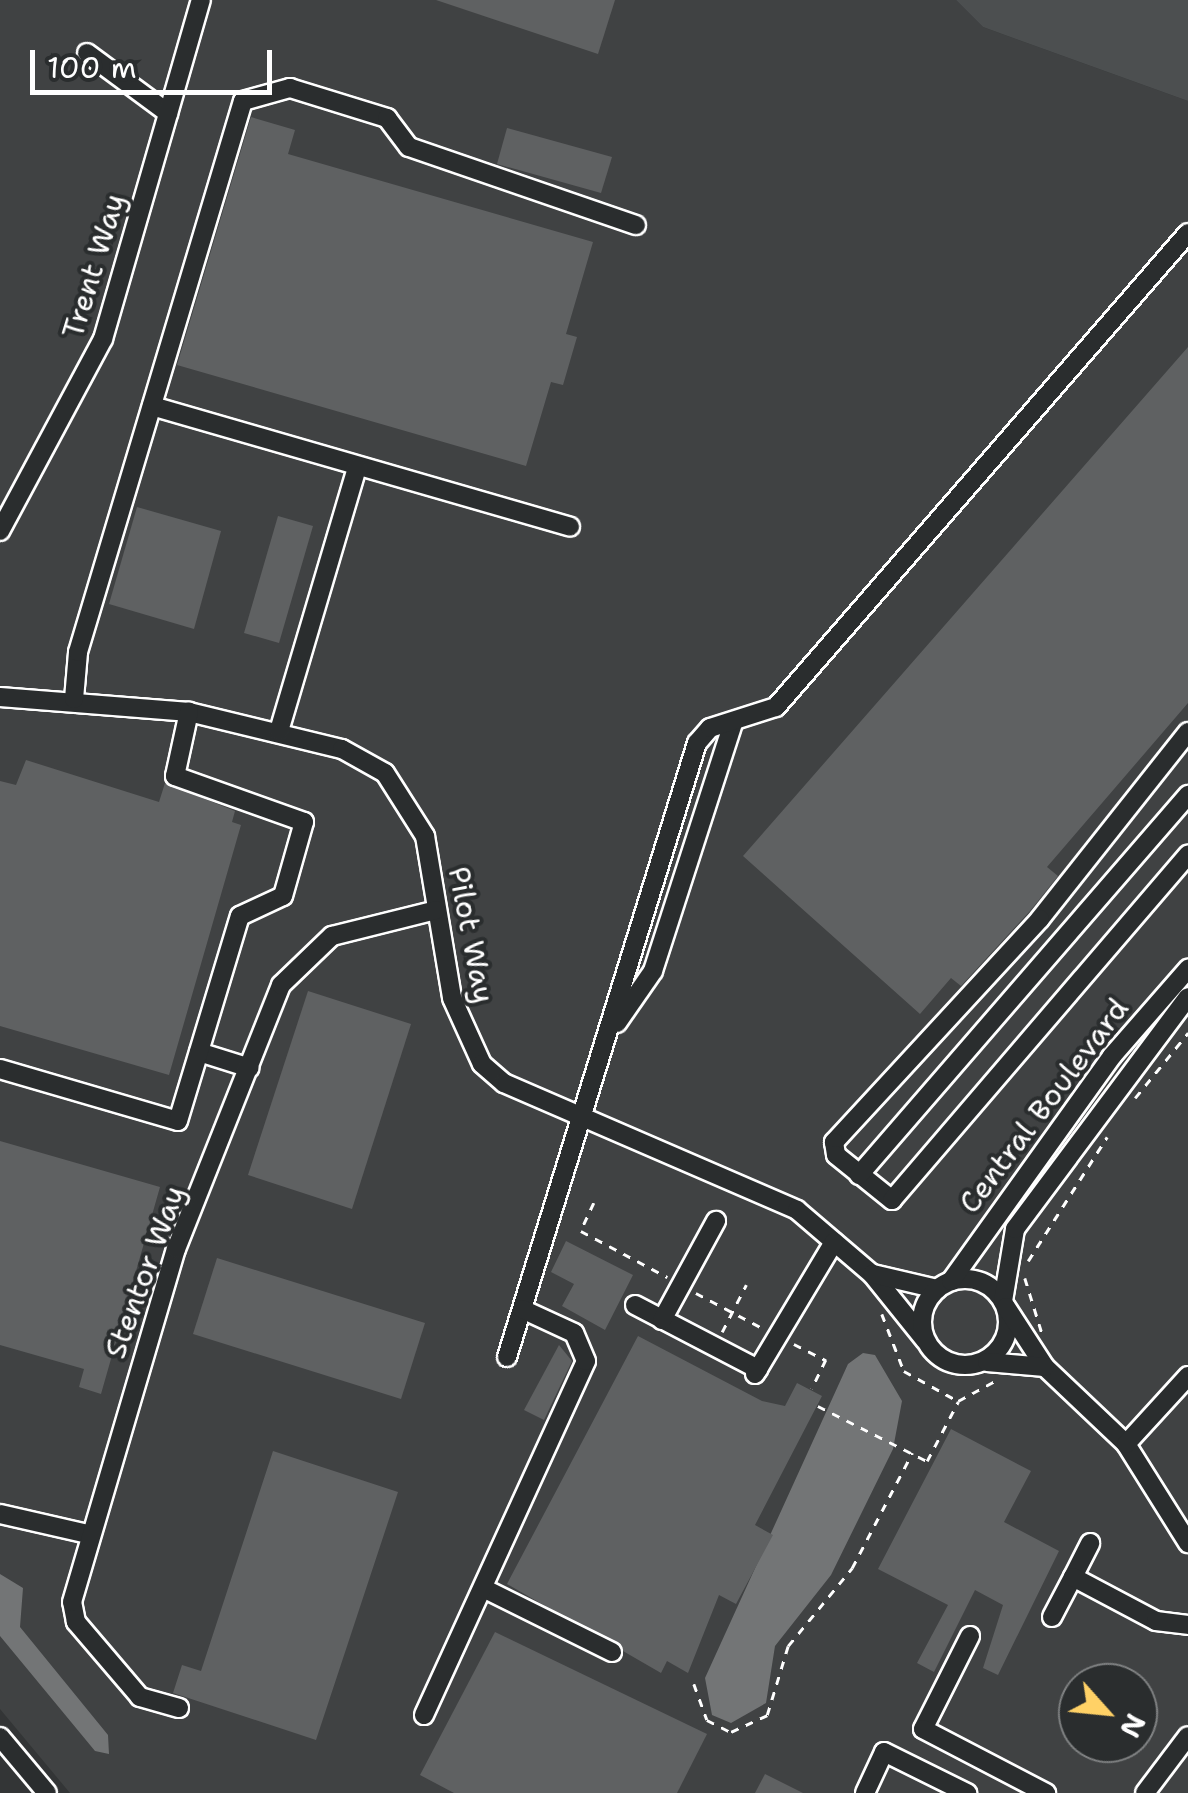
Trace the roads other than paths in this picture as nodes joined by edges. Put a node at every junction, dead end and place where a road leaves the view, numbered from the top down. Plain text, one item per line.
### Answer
1 (201, 0) edge
2 (88, 53) dead end
3 (168, 113) junction
4 (636, 224) dead end
5 (1188, 233) edge
6 (152, 406) junction
7 (357, 467) junction
8 (570, 528) dead end
9 (0, 531) edge
10 (0, 697) edge
11 (74, 699) junction
12 (189, 712) junction
13 (279, 732) junction
14 (1188, 732) edge
15 (1188, 794) edge
16 (1188, 855) edge
17 (436, 910) junction
18 (1188, 968) edge
19 (1188, 997) edge
20 (199, 1052) junction
21 (250, 1068) junction
22 (0, 1070) edge
23 (584, 1116) junction
24 (859, 1176) junction
25 (716, 1221) dead end
26 (834, 1242) junction
27 (872, 1274) junction
28 (944, 1285) junction
29 (1004, 1304) junction
30 (635, 1306) dead end
31 (522, 1309) junction
32 (662, 1320) junction
33 (925, 1340) junction
34 (507, 1358) dead end
35 (978, 1364) junction
36 (1046, 1366) junction
37 (1188, 1376) edge
38 (1126, 1444) junction
39 (0, 1514) edge
40 (88, 1534) junction
41 (1090, 1543) dead end
42 (1188, 1543) edge
43 (1072, 1577) junction
44 (483, 1588) junction
45 (1052, 1617) dead end
46 (1188, 1626) edge
47 (970, 1636) dead end
48 (612, 1652) dead end
49 (179, 1708) dead end
50 (424, 1714) dead end
51 (1188, 1736) edge
52 (0, 1738) edge
53 (1036, 1790) edge
54 (47, 1793) edge
55 (865, 1793) edge
56 (967, 1793) edge
57 (1145, 1793) edge

1 - 3 street, Trent Way
2 - 3 street
3 - 9 street, Trent Way
4 - 6 street
5 - 23 street
6 - 7 street
6 - 11 street
7 - 8 street
7 - 13 street
10 - 11 street, Pilot Way
11 - 12 street, Pilot Way
12 - 13 street, Pilot Way
12 - 20 street
13 - 17 street, Pilot Way
14 - 24 street
15 - 24 street
16 - 24 street
17 - 21 street, Stentor Way
17 - 23 street, Pilot Way
18 - 28 street, Central Boulevard
19 - 29 street, Central Boulevard
20 - 21 street
20 - 22 street
21 - 40 street, Stentor Way
23 - 26 street, Pilot Way
23 - 31 street
25 - 32 street
26 - 27 street, Pilot Way
26 - 32 street
27 - 28 street, Pilot Way
27 - 33 street, Pilot Way
28 - 29 street
28 - 33 street
29 - 35 street
29 - 36 street
30 - 32 street
31 - 34 street
31 - 44 street
33 - 35 street
35 - 36 street
36 - 38 street
37 - 38 street
38 - 42 street
39 - 40 street
40 - 49 street, Stentor Way
41 - 43 street
43 - 45 street
43 - 46 street
44 - 48 street
44 - 50 street
47 - 53 street
51 - 57 street
52 - 54 street
55 - 56 street

